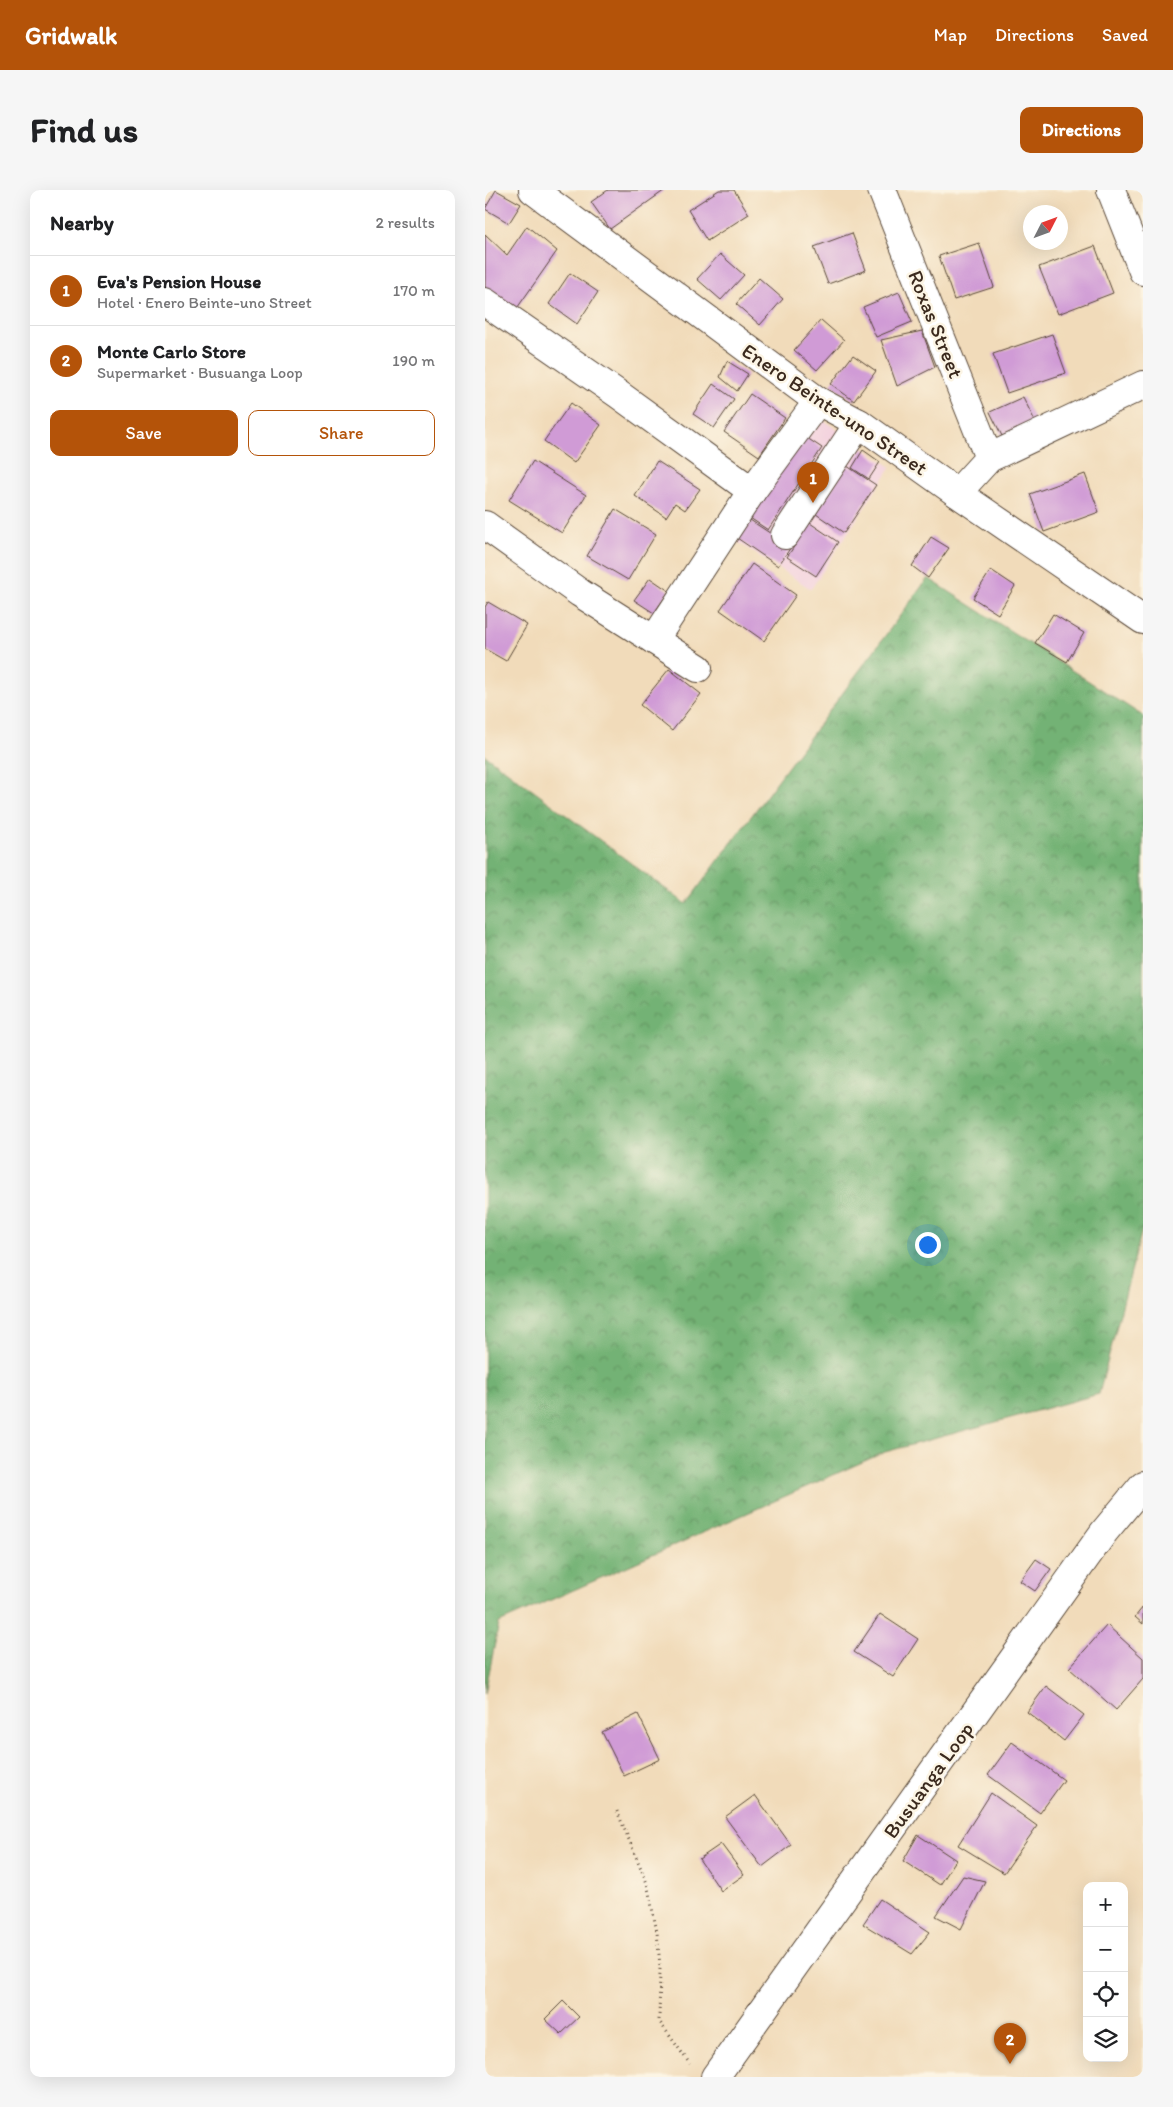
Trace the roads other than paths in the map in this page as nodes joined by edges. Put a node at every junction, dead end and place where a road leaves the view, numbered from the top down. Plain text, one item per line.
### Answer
1 (533, 190) edge
2 (882, 190) edge
3 (1111, 190) edge
4 (1143, 271) edge
5 (485, 302) edge
6 (1143, 386) edge
7 (818, 401) junction
8 (859, 423) junction
9 (989, 458) junction
10 (752, 491) junction
11 (957, 493) junction
12 (485, 525) edge
13 (785, 535) dead end
14 (1143, 620) edge
15 (654, 640) junction
16 (698, 668) dead end
17 (1143, 1485) edge
18 (704, 2073) edge

1 - 7 street, Enero Beinte-uno Street
2 - 9 street, Roxas Street
3 - 4 street
5 - 10 street
6 - 9 street
7 - 8 street, Enero Beinte-uno Street
7 - 10 street
8 - 11 street, Enero Beinte-uno Street
8 - 13 street
9 - 11 street
10 - 15 street
11 - 14 street, Enero Beinte-uno Street
12 - 15 street
15 - 16 street
17 - 18 street, Busuanga Loop

